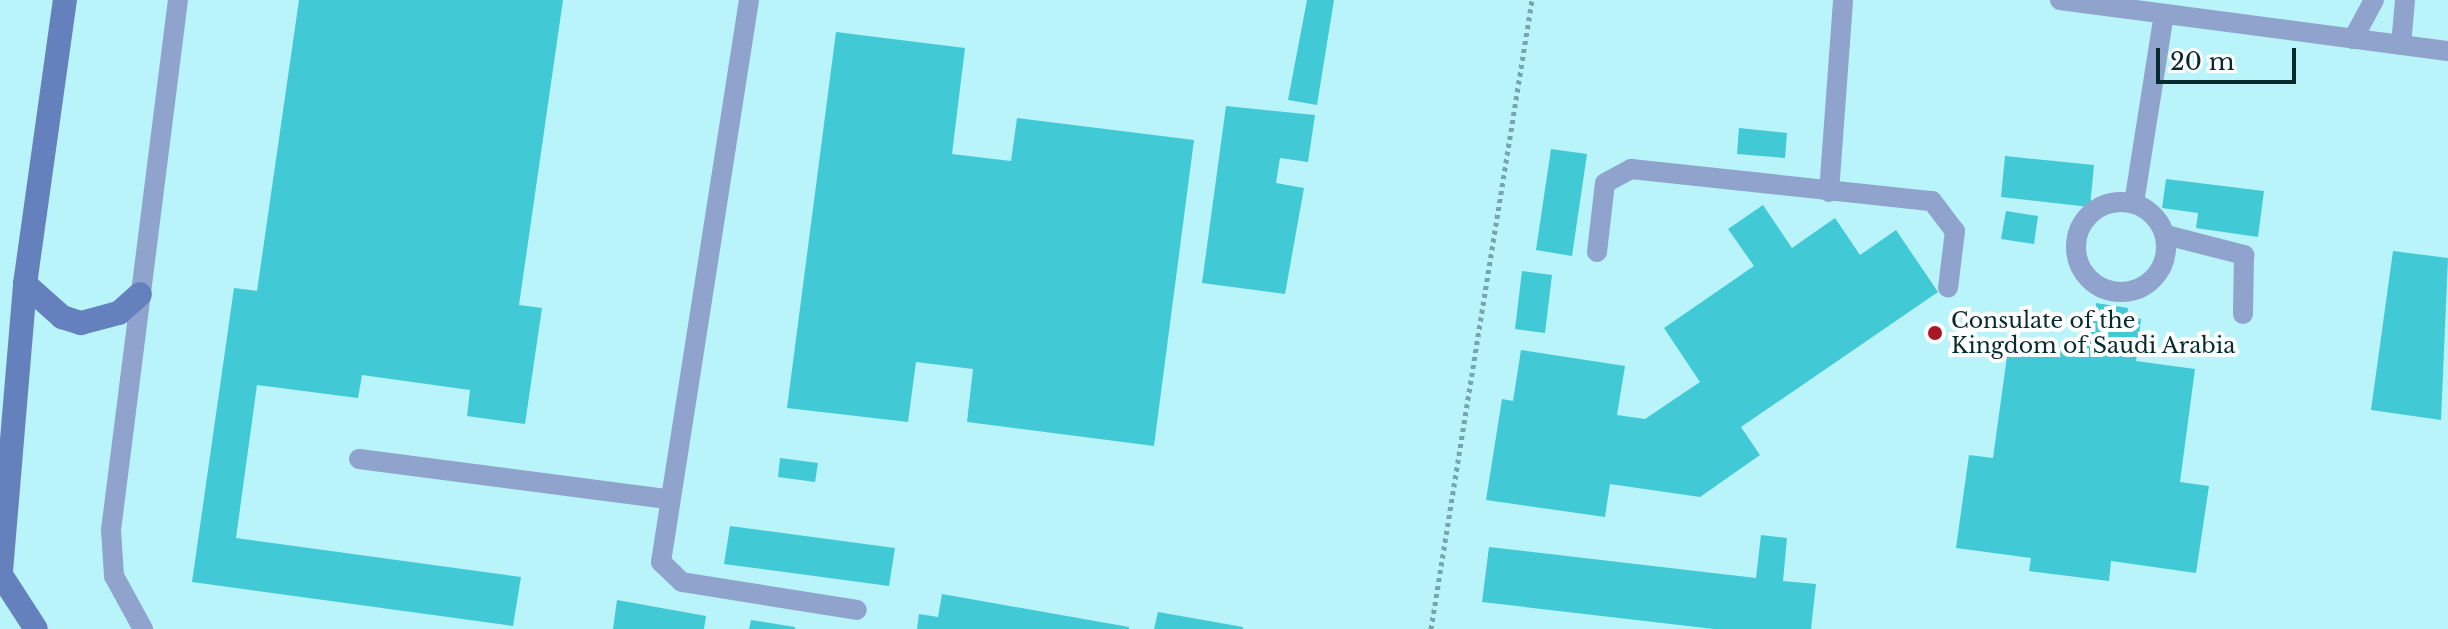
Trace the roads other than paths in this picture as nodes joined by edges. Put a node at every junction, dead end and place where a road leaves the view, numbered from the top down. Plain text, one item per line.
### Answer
1 (65, 0) edge
2 (178, 0) edge
3 (749, 0) edge
4 (1843, 0) edge
5 (2060, 0) edge
6 (2374, 0) edge
7 (2405, 0) edge
8 (2164, 14) junction
9 (2353, 39) junction
10 (2401, 45) junction
11 (2448, 51) edge
12 (1829, 192) junction
13 (2134, 203) junction
14 (2166, 235) junction
15 (1597, 252) dead end
16 (25, 284) junction
17 (1948, 288) dead end
18 (140, 294) junction
19 (2243, 314) dead end
20 (359, 459) dead end
21 (669, 499) junction
22 (1, 579) edge
23 (857, 610) dead end
24 (36, 629) edge
25 (143, 629) edge

1 - 16 street
2 - 18 lane
3 - 21 lane
4 - 12 lane
5 - 8 lane
6 - 9 lane
7 - 10 lane
8 - 9 lane
8 - 13 lane
9 - 10 lane
10 - 11 lane
12 - 15 lane
12 - 17 lane
13 - 14 lane
13 - 14 lane
14 - 19 lane
16 - 18 street
16 - 22 street
18 - 25 lane
20 - 21 lane
21 - 23 lane
22 - 24 street

